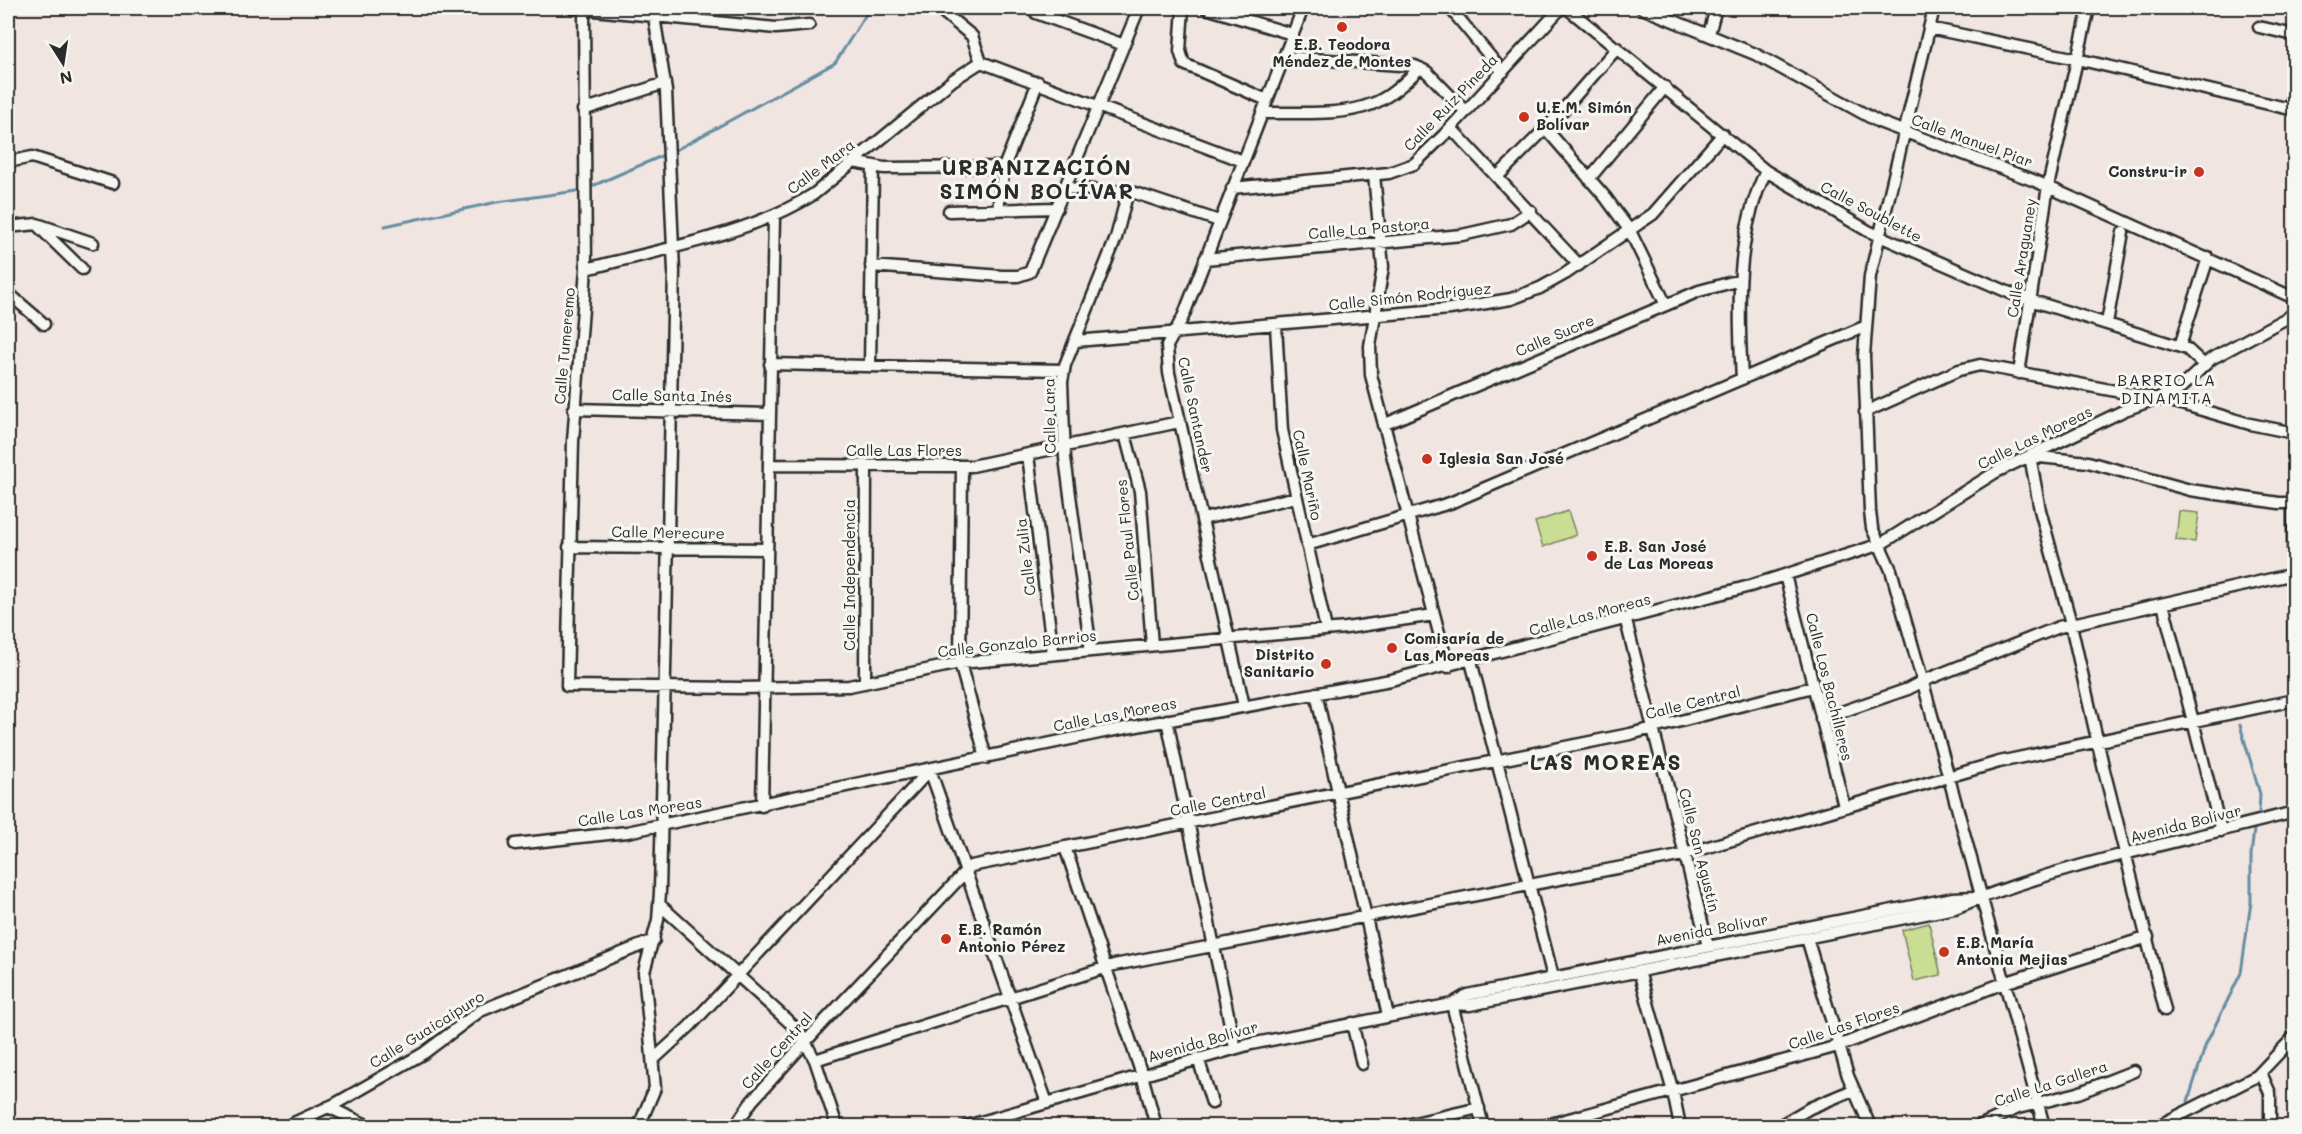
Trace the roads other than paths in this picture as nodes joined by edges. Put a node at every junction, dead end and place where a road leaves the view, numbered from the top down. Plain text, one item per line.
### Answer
1 (578, 8) edge
2 (698, 8) edge
3 (938, 8) edge
4 (1139, 8) edge
5 (1183, 8) edge
6 (1206, 8) edge
7 (1303, 8) edge
8 (1450, 8) edge
9 (1561, 8) edge
10 (1567, 8) edge
11 (1642, 8) edge
12 (1716, 8) edge
13 (1934, 8) edge
14 (2089, 8) edge
15 (1245, 13) edge
16 (1036, 14) dead end
17 (654, 16) junction
18 (697, 20) junction
19 (809, 25) dead end
20 (2259, 27) dead end
21 (1929, 28) junction
22 (1292, 33) junction
23 (1709, 34) junction
24 (2295, 35) edge
25 (1124, 45) junction
26 (1617, 48) junction
27 (1284, 57) junction
28 (2077, 59) junction
29 (981, 62) junction
30 (1420, 68) junction
31 (1503, 72) junction
32 (665, 82) junction
33 (1038, 82) junction
34 (1665, 87) junction
35 (2295, 88) edge
36 (1267, 100) junction
37 (1099, 105) junction
38 (2293, 109) edge
39 (583, 110) junction
40 (1466, 112) junction
41 (1262, 113) junction
42 (1451, 128) junction
43 (1546, 129) junction
44 (1902, 132) junction
45 (1723, 134) junction
46 (1243, 161) junction
47 (8, 162) edge
48 (854, 162) junction
49 (873, 166) junction
50 (1004, 167) junction
51 (1766, 171) junction
52 (1374, 175) junction
53 (1498, 176) junction
54 (1589, 179) junction
55 (114, 183) dead end
56 (2048, 186) junction
57 (1065, 188) junction
58 (1232, 188) junction
59 (1128, 191) junction
60 (1057, 208) junction
61 (998, 209) junction
62 (949, 211) dead end
63 (1531, 211) junction
64 (774, 217) junction
65 (1219, 221) junction
66 (37, 224) junction
67 (8, 227) edge
68 (1630, 231) junction
69 (2123, 232) dead end
70 (1878, 236) junction
71 (93, 243) dead end
72 (1382, 243) junction
73 (674, 245) junction
74 (2208, 258) junction
75 (1205, 259) junction
76 (1579, 265) junction
77 (871, 266) junction
78 (82, 269) dead end
79 (586, 269) junction
80 (1740, 280) junction
81 (8, 293) edge
82 (2295, 298) edge
83 (2030, 300) junction
84 (1666, 305) junction
85 (2295, 314) edge
86 (1375, 316) junction
87 (2107, 323) junction
88 (44, 324) dead end
89 (1276, 325) junction
90 (1866, 326) junction
91 (1174, 334) junction
92 (1076, 341) junction
93 (2180, 346) junction
94 (770, 364) junction
95 (2203, 364) junction
96 (870, 366) junction
97 (1064, 370) junction
98 (2019, 373) junction
99 (1742, 379) junction
100 (2158, 399) junction
101 (574, 409) junction
102 (671, 411) junction
103 (1865, 412) junction
104 (770, 414) junction
105 (1179, 422) junction
106 (1383, 425) junction
107 (2295, 433) edge
108 (1125, 434) junction
109 (1065, 447) junction
110 (1028, 455) junction
111 (2030, 456) junction
112 (769, 465) junction
113 (866, 466) junction
114 (962, 467) junction
115 (1296, 497) junction
116 (2294, 503) edge
117 (1408, 517) junction
118 (1203, 519) junction
119 (2294, 543) edge
120 (1306, 544) junction
121 (1881, 544) junction
122 (569, 546) junction
123 (668, 548) junction
124 (767, 549) junction
125 (2294, 574) edge
126 (1785, 575) junction
127 (2163, 604) junction
128 (1434, 615) junction
129 (1626, 621) junction
130 (2071, 624) junction
131 (1326, 629) junction
132 (1230, 638) junction
133 (1152, 645) junction
134 (1090, 651) junction
135 (1053, 654) junction
136 (1471, 661) junction
137 (960, 663) junction
138 (1448, 667) junction
139 (2295, 671) edge
140 (1923, 681) junction
141 (865, 683) junction
142 (567, 686) joint
143 (1813, 687) junction
144 (664, 688) junction
145 (763, 688) junction
146 (1316, 693) junction
147 (2295, 700) edge
148 (1244, 706) junction
149 (1821, 719) junction
150 (1167, 720) junction
151 (2193, 721) junction
152 (1652, 728) junction
153 (2097, 741) junction
154 (986, 759) junction
155 (1498, 761) junction
156 (930, 770) junction
157 (1949, 776) junction
158 (1339, 792) junction
159 (762, 806) junction
160 (1844, 806) junction
161 (2295, 812) edge
162 (1187, 823) junction
163 (661, 826) junction
164 (2221, 831) junction
165 (515, 844) dead end
166 (1065, 847) junction
167 (1685, 854) junction
168 (2125, 855) junction
169 (964, 872) junction
170 (1530, 885) junction
171 (1981, 897) junction
172 (659, 904) junction
173 (1366, 917) junction
174 (2148, 937) junction
175 (1807, 938) junction
176 (654, 940) junction
177 (1212, 946) junction
178 (1708, 946) junction
179 (1104, 968) junction
180 (1639, 971) junction
181 (737, 975) junction
182 (1553, 978) junction
183 (2004, 983) junction
184 (1009, 998) junction
185 (1452, 1004) junction
186 (2165, 1010) dead end
187 (1388, 1016) junction
188 (1352, 1023) junction
189 (2295, 1037) edge
190 (806, 1041) junction
191 (1839, 1046) junction
192 (1235, 1048) junction
193 (1198, 1058) junction
194 (654, 1059) junction
195 (815, 1060) junction
196 (1362, 1064) dead end
197 (2134, 1071) dead end
198 (2261, 1073) junction
199 (1142, 1075) junction
200 (1853, 1090) junction
201 (1674, 1092) junction
202 (2037, 1102) junction
203 (1047, 1103) junction
204 (1212, 1103) dead end
205 (328, 1107) junction
206 (1479, 1108) junction
207 (1572, 1123) edge
208 (1406, 1125) edge
209 (287, 1126) edge
210 (369, 1126) edge
211 (639, 1126) edge
212 (735, 1126) edge
213 (837, 1126) edge
214 (967, 1126) edge
215 (1156, 1126) edge
216 (1483, 1126) edge
217 (1543, 1126) edge
218 (1680, 1126) edge
219 (1779, 1126) edge
220 (1870, 1126) edge
221 (1979, 1126) edge
222 (2044, 1126) edge
223 (2158, 1126) edge
224 (2270, 1126) edge

1 - 17 street
1 - 39 street, Calle Tumeremo
2 - 18 street
3 - 29 street
4 - 25 street
5 - 36 street
6 - 15 street
7 - 22 street, Calle Santander
8 - 31 street
9 - 31 street, Calle Ruiz Pineda
10 - 26 street, Calle Soublette
11 - 23 street, Calle Manuel Piar
12 - 23 street
13 - 21 street
14 - 28 street, Calle Araguaney
15 - 22 street
16 - 25 street
17 - 18 street
17 - 32 street
18 - 19 street
20 - 24 street
21 - 28 street
21 - 44 street
22 - 27 street, Calle Santander
23 - 44 street, Calle Manuel Piar
25 - 37 street
26 - 34 street, Calle Soublette
26 - 43 street
27 - 30 street
27 - 36 street, Calle Santander
28 - 38 street
28 - 56 street, Calle Araguaney
29 - 33 street
29 - 48 street, Calle Mara
30 - 40 street
30 - 41 street
31 - 40 street, Calle Ruiz Pineda
32 - 39 street
32 - 73 street
33 - 37 street
33 - 50 street
34 - 45 street, Calle Soublette
34 - 54 street
35 - 38 street
36 - 41 street, Calle Santander
37 - 46 street
37 - 57 street
39 - 79 street, Calle Tumeremo
40 - 42 street, Calle Ruiz Pineda
41 - 46 street, Calle Santander
42 - 52 street, Calle Ruiz Pineda
42 - 53 street
43 - 53 street
43 - 54 street
44 - 56 street, Calle Manuel Piar
44 - 70 street
45 - 51 street, Calle Soublette
45 - 68 street, Calle Simón Rodríguez
46 - 58 street, Calle Santander
47 - 55 street
48 - 49 street
48 - 64 street, Calle Mara
49 - 50 street
49 - 77 street
50 - 61 street
51 - 70 street, Calle Soublette
51 - 80 street
52 - 58 street, Calle Ruiz Pineda
52 - 72 street
53 - 63 street
54 - 68 street
56 - 74 street, Calle Manuel Piar
56 - 83 street, Calle Araguaney
57 - 59 street
57 - 60 street
58 - 65 street, Calle Santander
59 - 65 street
59 - 92 street, Calle Lara
60 - 61 street
60 - 77 street
61 - 62 street
63 - 72 street, Calle La Pastora
63 - 76 street
64 - 73 street, Calle Mara
64 - 94 street
65 - 75 street, Calle Santander
66 - 67 street
66 - 71 street
66 - 78 street
68 - 76 street, Calle Simón Rodríguez
68 - 84 street
69 - 87 street
70 - 83 street, Calle Soublette
70 - 90 street
72 - 75 street, Calle La Pastora
72 - 86 street
73 - 79 street, Calle Mara
73 - 102 street
74 - 82 street, Calle Manuel Piar
74 - 93 street
75 - 91 street, Calle Santander
76 - 86 street, Calle Simón Rodríguez
77 - 96 street
79 - 101 street, Calle Tumeremo
80 - 84 street, Calle Sucre
80 - 99 street
81 - 88 street
83 - 87 street, Calle Soublette
83 - 98 street, Calle Araguaney
84 - 106 street, Calle Sucre
85 - 95 street, Calle Las Moreas
86 - 89 street, Calle Simón Rodríguez
86 - 106 street
87 - 93 street, Calle Soublette
89 - 91 street, Calle Simón Rodríguez
89 - 115 street, Calle Mariño
90 - 99 street
90 - 103 street
91 - 92 street, Calle Simón Rodríguez
91 - 105 street, Calle Santander
92 - 97 street, Calle Lara
93 - 95 street, Calle Soublette
94 - 96 street
94 - 104 street
95 - 100 street, Calle Las Moreas
96 - 97 street
97 - 109 street, Calle Lara
98 - 100 street
98 - 103 street
99 - 117 street
100 - 107 street
100 - 111 street, Calle Las Moreas
101 - 102 street, Calle Santa Inés
101 - 122 street, Calle Tumeremo
102 - 104 street, Calle Santa Inés
102 - 123 street
103 - 121 street
104 - 112 street
105 - 108 street, Calle Las Flores
105 - 118 street, Calle Santander
106 - 117 street
108 - 109 street, Calle Las Flores
108 - 133 street, Calle Paul Flores
109 - 110 street, Calle Las Flores
109 - 134 street, Calle Lara
110 - 114 street, Calle Las Flores
110 - 135 street, Calle Zulia
111 - 116 street
111 - 121 street, Calle Las Moreas
111 - 130 street
112 - 113 street, Calle Las Flores
112 - 124 street
113 - 114 street, Calle Las Flores
113 - 141 street, Calle Independencia
114 - 137 street
115 - 118 street
115 - 120 street, Calle Mariño
116 - 119 street
117 - 120 street
117 - 128 street
118 - 132 street, Calle Santander
119 - 125 street
120 - 131 street, Calle Mariño
121 - 126 street, Calle Las Moreas
121 - 140 street
122 - 123 street, Calle Merecure
122 - 142 street, Calle Tumeremo
123 - 124 street, Calle Merecure
123 - 144 street
124 - 145 street
125 - 127 street
125 - 139 street
126 - 129 street, Calle Las Moreas
126 - 143 street, Calle Los Bachilleres
127 - 130 street
127 - 151 street
128 - 131 street, Calle Gonzalo Barrios
128 - 138 street
129 - 136 street, Calle Las Moreas
129 - 152 street, Calle San Agustín
130 - 140 street
130 - 153 street
131 - 132 street, Calle Gonzalo Barrios
132 - 133 street, Calle Gonzalo Barrios
132 - 148 street, Calle Santander
133 - 134 street, Calle Gonzalo Barrios
134 - 135 street, Calle Gonzalo Barrios
135 - 137 street, Calle Gonzalo Barrios
136 - 138 street, Calle Las Moreas
136 - 155 street
137 - 141 street, Calle Gonzalo Barrios
137 - 154 street
138 - 146 street, Calle Las Moreas
140 - 149 street
140 - 157 street
141 - 145 street, Calle Gonzalo Barrios
142 - 144 street, Calle Gonzalo Barrios
143 - 149 street, Calle Los Bachilleres
143 - 152 street, Calle Central
144 - 145 street, Calle Gonzalo Barrios
144 - 163 street
145 - 159 street
146 - 148 street, Calle Las Moreas
146 - 158 street
147 - 151 street
148 - 150 street, Calle Las Moreas
149 - 160 street, Calle Los Bachilleres
150 - 154 street, Calle Las Moreas
150 - 162 street
151 - 153 street
151 - 164 street
152 - 155 street, Calle Central
152 - 167 street, Calle San Agustín
153 - 157 street
153 - 168 street
154 - 156 street, Calle Las Moreas
155 - 158 street, Calle Central
155 - 170 street
156 - 159 street, Calle Las Moreas
156 - 169 street
156 - 181 street
157 - 160 street
157 - 171 street
158 - 162 street, Calle Central
158 - 173 street
159 - 163 street, Calle Las Moreas
160 - 167 street
161 - 164 street, Avenida Bolívar
162 - 166 street, Calle Central
162 - 177 street
163 - 165 street, Calle Las Moreas
163 - 172 street
164 - 168 street, Avenida Bolívar
166 - 169 street, Calle Central
166 - 179 street
167 - 170 street
167 - 178 street, Calle San Agustín
168 - 171 street, Avenida Bolívar
168 - 174 street
169 - 184 street
169 - 190 street, Calle Central
170 - 173 street
170 - 182 street
171 - 175 street, Avenida Bolívar
171 - 178 street, Avenida Bolívar
171 - 183 street
172 - 176 street
172 - 181 street
173 - 177 street
173 - 187 street
174 - 183 street, Calle Las Flores
174 - 186 street
175 - 180 street, Avenida Bolívar
175 - 191 street
176 - 194 street
176 - 205 street, Calle Guaicaipuro
177 - 179 street
177 - 192 street
178 - 182 street, Avenida Bolívar
179 - 184 street
179 - 199 street
180 - 185 street, Avenida Bolívar
180 - 201 street
181 - 190 street
181 - 194 street
182 - 185 street, Avenida Bolívar
183 - 191 street, Calle Las Flores
183 - 202 street
184 - 195 street
184 - 203 street
185 - 187 street, Avenida Bolívar
185 - 206 street
187 - 188 street, Avenida Bolívar
188 - 192 street, Avenida Bolívar
188 - 196 street
189 - 198 street
190 - 195 street
190 - 212 street, Calle Central
191 - 200 street
191 - 201 street, Calle Las Flores
192 - 193 street, Avenida Bolívar
193 - 199 street, Avenida Bolívar
193 - 204 street
194 - 211 street
195 - 213 street
197 - 202 street, Calle La Gallera
198 - 223 street
198 - 224 street
199 - 203 street, Avenida Bolívar
199 - 215 street
200 - 219 street
200 - 220 street
201 - 207 street, Calle Las Flores
201 - 218 street
202 - 221 street, Calle La Gallera
202 - 222 street
203 - 214 street, Avenida Bolívar
205 - 209 street, Calle Guaicaipuro
205 - 210 street
206 - 208 street
206 - 216 street
207 - 217 street, Calle Las Flores

